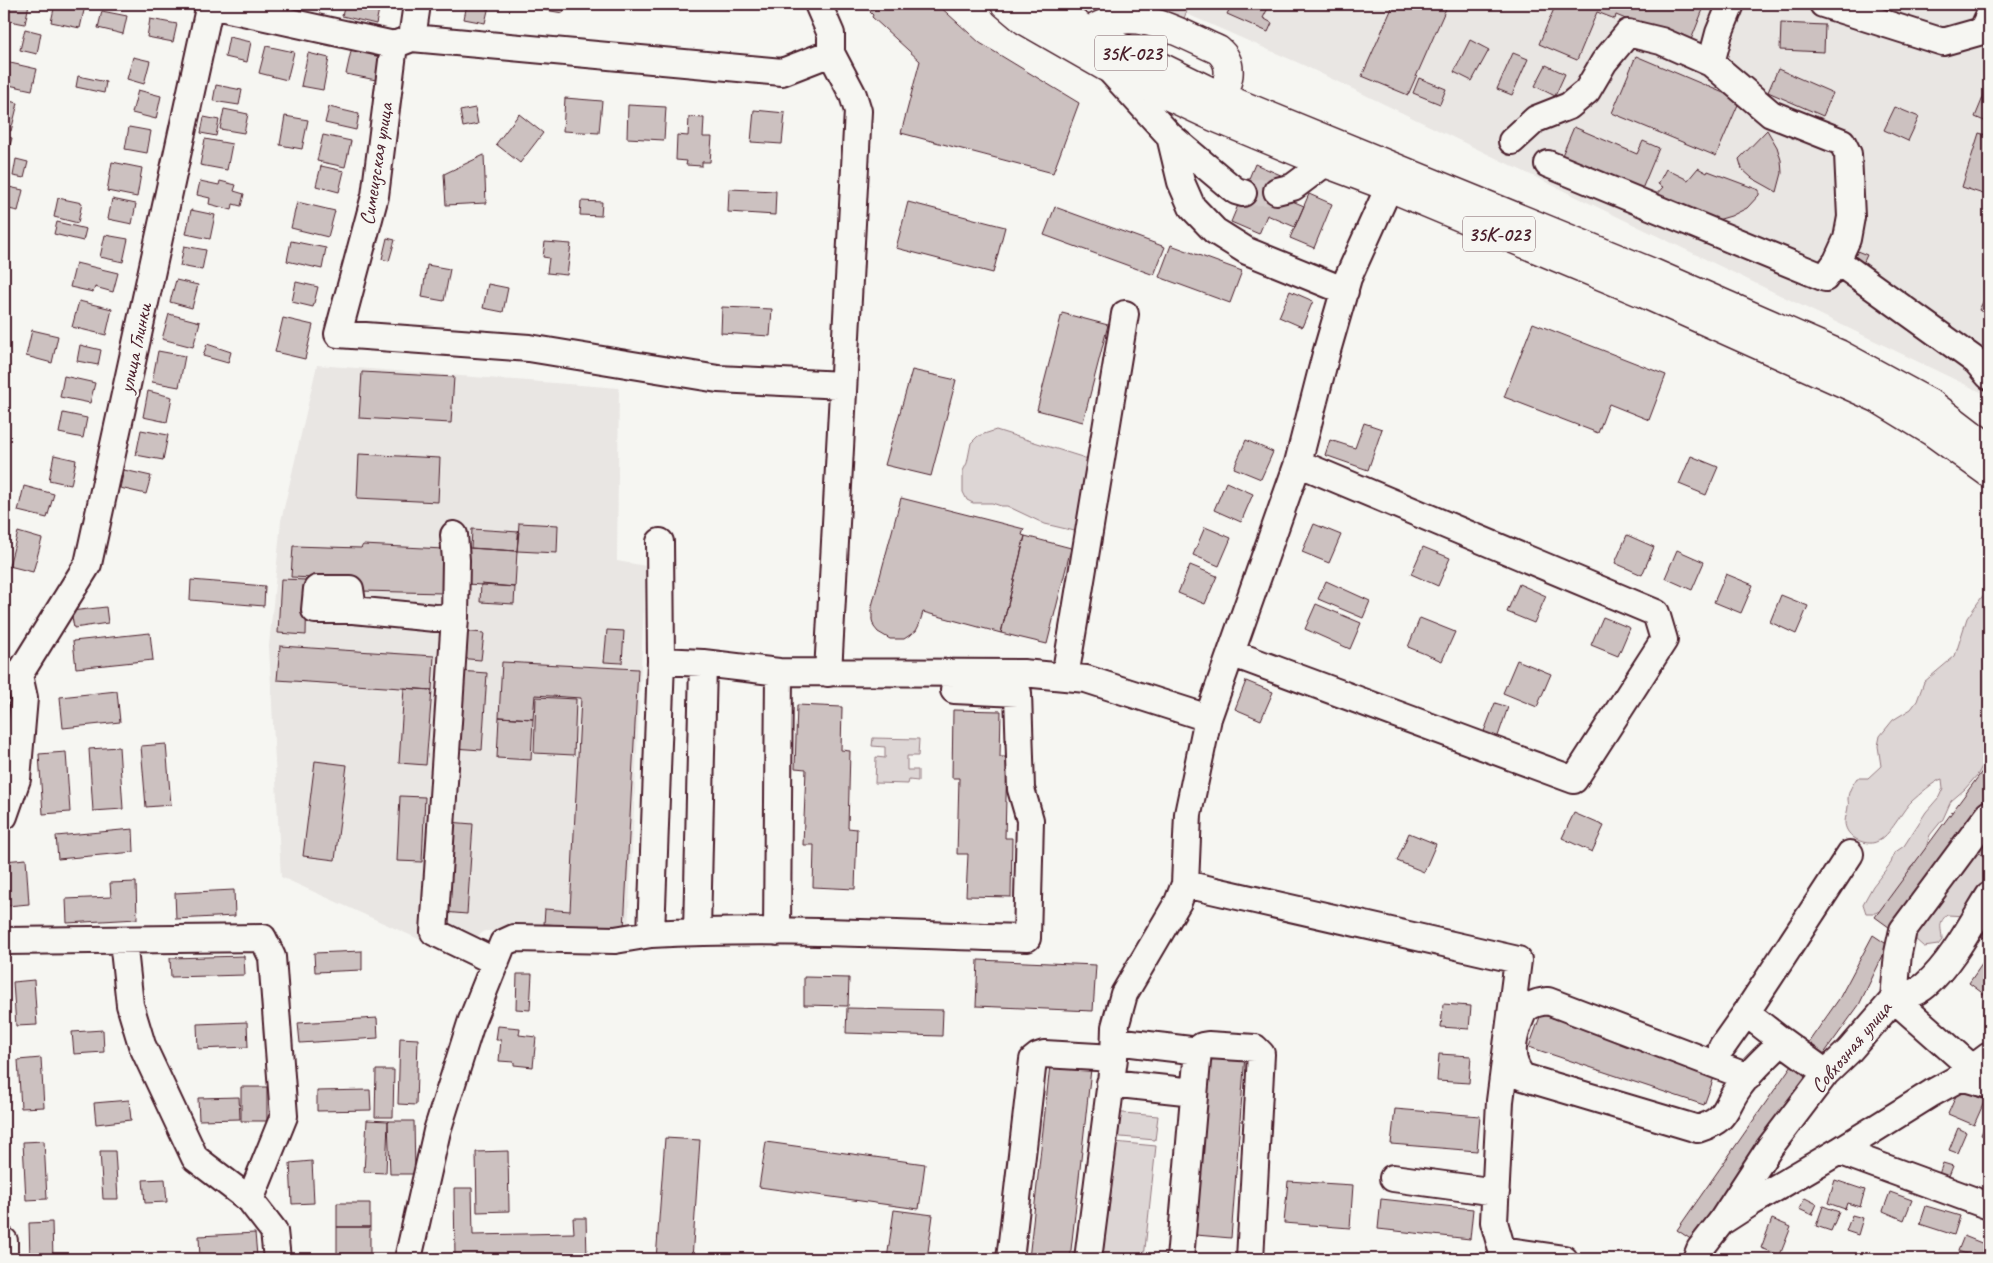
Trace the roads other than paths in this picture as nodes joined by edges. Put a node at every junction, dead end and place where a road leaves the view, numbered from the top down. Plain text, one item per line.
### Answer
1 (209, 4) edge
2 (417, 4) edge
3 (1005, 4) edge
4 (1043, 4) edge
5 (1731, 4) edge
6 (1824, 4) edge
7 (822, 5) edge
8 (1120, 12) edge
9 (1989, 16) edge
10 (1089, 32) junction
11 (403, 42) junction
12 (831, 53) junction
13 (1711, 63) junction
14 (1106, 66) junction
15 (1218, 107) junction
16 (1170, 136) junction
17 (1512, 141) dead end
18 (1325, 163) junction
19 (1548, 164) dead end
20 (1389, 187) junction
21 (1277, 191) tunnel mouth
22 (1243, 193) tunnel mouth
23 (1837, 261) junction
24 (1345, 291) junction
25 (1125, 314) dead end
26 (1989, 376) edge
27 (843, 385) junction
28 (1989, 448) edge
29 (1298, 463) junction
30 (1989, 473) edge
31 (454, 534) dead end
32 (660, 542) dead end
33 (354, 610) dead end
34 (455, 617) junction
35 (1231, 653) junction
36 (661, 661) junction
37 (703, 663) junction
38 (779, 672) junction
39 (828, 673) junction
40 (12, 674) edge
41 (1065, 677) junction
42 (878, 687) dead end
43 (1208, 718) junction
44 (1989, 814) edge
45 (4, 816) edge
46 (1850, 854) dead end
47 (1185, 884) junction
48 (1989, 896) edge
49 (697, 932) junction
50 (777, 932) junction
51 (651, 934) junction
52 (123, 940) junction
53 (4, 941) edge
54 (496, 962) junction
55 (1894, 999) junction
56 (1746, 1013) junction
57 (1782, 1041) junction
58 (1722, 1047) dead end
59 (1198, 1051) junction
60 (1113, 1061) junction
61 (1978, 1072) edge
62 (1826, 1074) junction
63 (1748, 1077) junction
64 (1194, 1092) junction
65 (1839, 1151) junction
66 (1393, 1178) dead end
67 (1496, 1192) junction
68 (250, 1200) junction
69 (1989, 1206) edge
70 (1721, 1222) junction
71 (4, 1241) edge
72 (4, 1259) edge
73 (277, 1259) edge
74 (408, 1259) edge
75 (1010, 1259) edge
76 (1088, 1259) edge
77 (1180, 1259) edge
78 (1250, 1259) edge
79 (1564, 1259) edge
80 (1696, 1259) edge

1 - 11 street
1 - 40 street, улица Глинки
2 - 11 street, Симеизская улица
3 - 14 main road, 35К-023
4 - 10 main road, 35К-023
5 - 13 street
6 - 9 street
7 - 12 street
8 - 10 main road
8 - 15 main road
10 - 15 main road, 35К-023
11 - 12 street
11 - 27 street, Симеизская улица
12 - 27 street
13 - 17 street
13 - 23 street
14 - 15 main road, 35К-023
14 - 16 street
15 - 18 main road, 35К-023
15 - 28 main road, 35К-023
16 - 22 street
16 - 24 street
18 - 20 main road, 35К-023
18 - 21 street
19 - 23 street
20 - 24 street
20 - 30 main road, 35К-023
23 - 26 street
24 - 29 street
25 - 41 street
27 - 39 street
29 - 35 street
29 - 35 street
31 - 34 street
32 - 36 street
33 - 34 street
34 - 54 street
35 - 43 street
36 - 37 street
36 - 51 street
37 - 38 street
37 - 49 street
38 - 39 street
38 - 50 street
39 - 41 street
40 - 45 street
41 - 43 street
42 - 50 street
43 - 47 street
44 - 55 street, Совхозная улица
46 - 56 street
47 - 60 street
47 - 67 street
48 - 55 street
49 - 50 street
49 - 51 street
51 - 54 street
52 - 53 street
52 - 68 street
52 - 68 street
54 - 74 street
55 - 61 street
55 - 62 street, Совхозная улица
56 - 57 street
56 - 58 street
57 - 62 street
57 - 63 street
59 - 60 street
59 - 64 street
59 - 78 street
60 - 64 street
60 - 75 street
60 - 76 street
61 - 65 street, Совхозная улица
62 - 70 street, Совхозная улица
63 - 63 street
64 - 77 street
65 - 69 street
65 - 70 street, Совхозная улица
66 - 67 street
67 - 79 street
68 - 73 street
70 - 80 street, Совхозная улица
71 - 72 street

